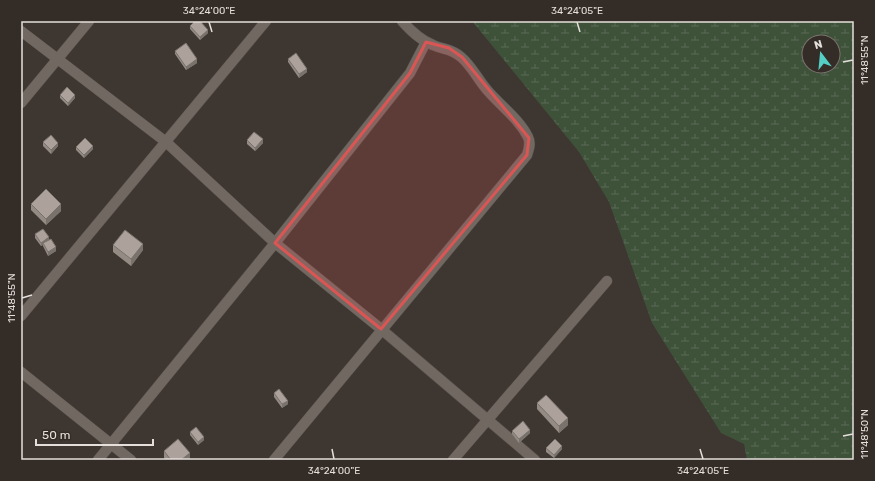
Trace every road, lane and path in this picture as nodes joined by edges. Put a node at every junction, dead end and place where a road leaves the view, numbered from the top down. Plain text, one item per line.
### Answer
1 (89, 21) edge
2 (266, 21) edge
3 (402, 21) edge
4 (21, 32) edge
5 (426, 42) junction
6 (57, 59) junction
7 (21, 103) edge
8 (166, 142) junction
9 (275, 243) junction
10 (607, 281) dead end
11 (21, 316) edge
12 (382, 329) junction
13 (21, 372) edge
14 (487, 419) junction
15 (112, 444) junction
16 (98, 460) edge
17 (131, 460) edge
18 (274, 460) edge
19 (453, 460) edge
20 (535, 460) edge

1 - 6 street
2 - 8 street
3 - 5 street
4 - 6 street
5 - 9 street
5 - 12 street
6 - 7 street
6 - 8 street
8 - 9 street
8 - 11 street
9 - 12 street
9 - 15 street
10 - 14 street
12 - 14 street
12 - 18 street
13 - 15 street
14 - 19 street
14 - 20 street
15 - 16 street
15 - 17 street

